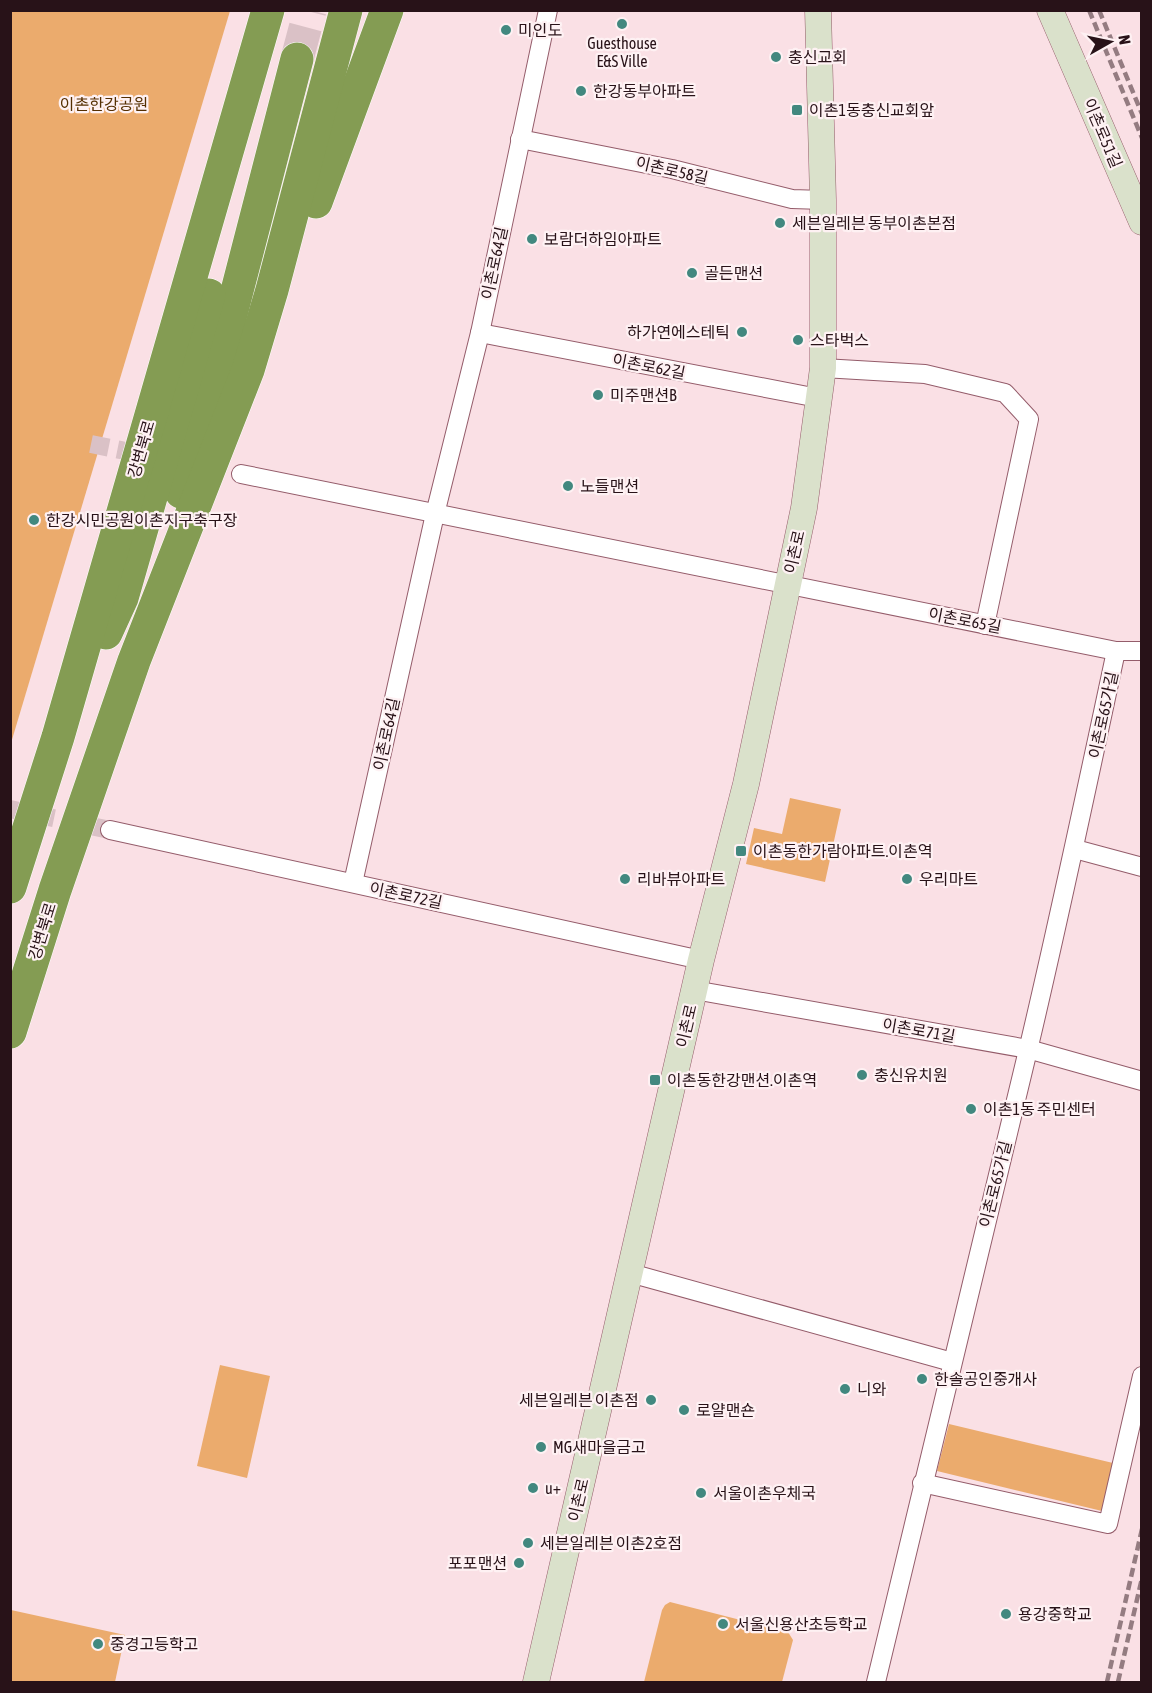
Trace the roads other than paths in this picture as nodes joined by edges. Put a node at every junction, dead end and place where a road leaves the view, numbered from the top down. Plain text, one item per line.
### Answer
1 (268, 10) edge
2 (289, 10) edge
3 (346, 10) edge
4 (387, 10) edge
5 (548, 10) edge
6 (818, 10) edge
7 (1050, 10) edge
8 (297, 59) tunnel mouth
9 (520, 139) junction
10 (823, 200) junction
11 (1142, 222) edge
12 (480, 333) junction
13 (823, 368) junction
14 (248, 370) junction
15 (818, 398) junction
16 (241, 474) dead end
17 (435, 514) junction
18 (788, 585) junction
19 (986, 624) junction
20 (1116, 651) junction
21 (1142, 651) edge
22 (134, 662) junction
23 (58, 737) junction
24 (110, 830) tunnel mouth
25 (1075, 849) junction
26 (1142, 867) edge
27 (353, 884) junction
28 (10, 887) edge
29 (701, 960) junction
30 (694, 990) junction
31 (10, 1032) edge
32 (1029, 1049) junction
33 (1142, 1081) edge
34 (630, 1273) junction
35 (951, 1362) junction
36 (1142, 1376) edge
37 (922, 1483) junction
38 (536, 1683) edge
39 (876, 1683) edge

1 - 23 highway, 강변북로
2 - 23 highway
3 - 14 highway, 강변북로
4 - 14 highway
5 - 9 street, 이촌로64길
6 - 10 street, 이촌로
7 - 11 street, 이촌로51길
8 - 22 highway, 강변북로
9 - 10 street, 이촌로58길
9 - 12 street, 이촌로64길
10 - 13 street, 이촌로
12 - 15 street, 이촌로62길
12 - 17 street, 이촌로64길
13 - 15 street, 이촌로
13 - 19 street
14 - 22 highway, 강변북로
15 - 18 street, 이촌로
16 - 17 street
17 - 18 street
17 - 27 street, 이촌로64길
18 - 19 street, 이촌로65길
18 - 29 street, 이촌로
19 - 20 street, 이촌로65길
20 - 21 street, 이촌로65길
20 - 25 street, 이촌로65가길
22 - 31 highway, 강변북로
23 - 28 highway, 강변북로
24 - 27 street, 이촌로72길
25 - 26 street
25 - 32 street, 이촌로65가길
27 - 29 street, 이촌로72길
29 - 30 street, 이촌로
30 - 32 street, 이촌로71길
30 - 34 street, 이촌로
32 - 33 street, 이촌로71길
32 - 35 street, 이촌로65가길
34 - 35 street
34 - 38 street, 이촌로
35 - 37 street, 이촌로65가길
36 - 37 street
37 - 39 street, 이촌로65가길

